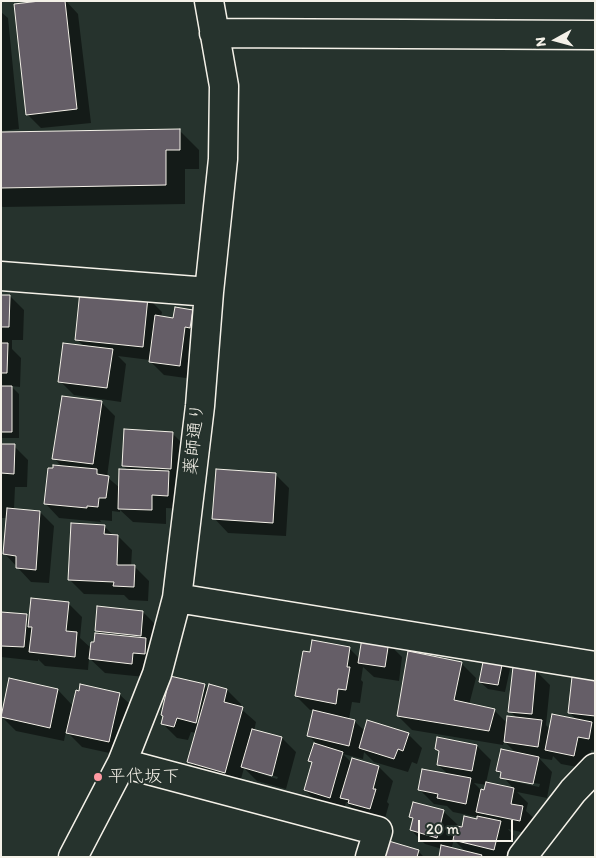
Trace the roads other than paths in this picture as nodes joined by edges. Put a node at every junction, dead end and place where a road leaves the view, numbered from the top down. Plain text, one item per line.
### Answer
1 (209, 1) edge
2 (214, 33) junction
3 (595, 35) edge
4 (1, 276) edge
5 (209, 292) junction
6 (177, 598) junction
7 (595, 666) edge
8 (122, 763) junction
9 (595, 768) edge
10 (73, 857) edge
11 (370, 857) edge
12 (522, 857) edge

1 - 2 street, 薬師通り
2 - 3 street
2 - 5 street, 薬師通り
4 - 5 street
5 - 6 street, 薬師通り
6 - 7 street
6 - 8 street, 薬師通り
8 - 10 street, 薬師通り
8 - 11 street
9 - 12 street

